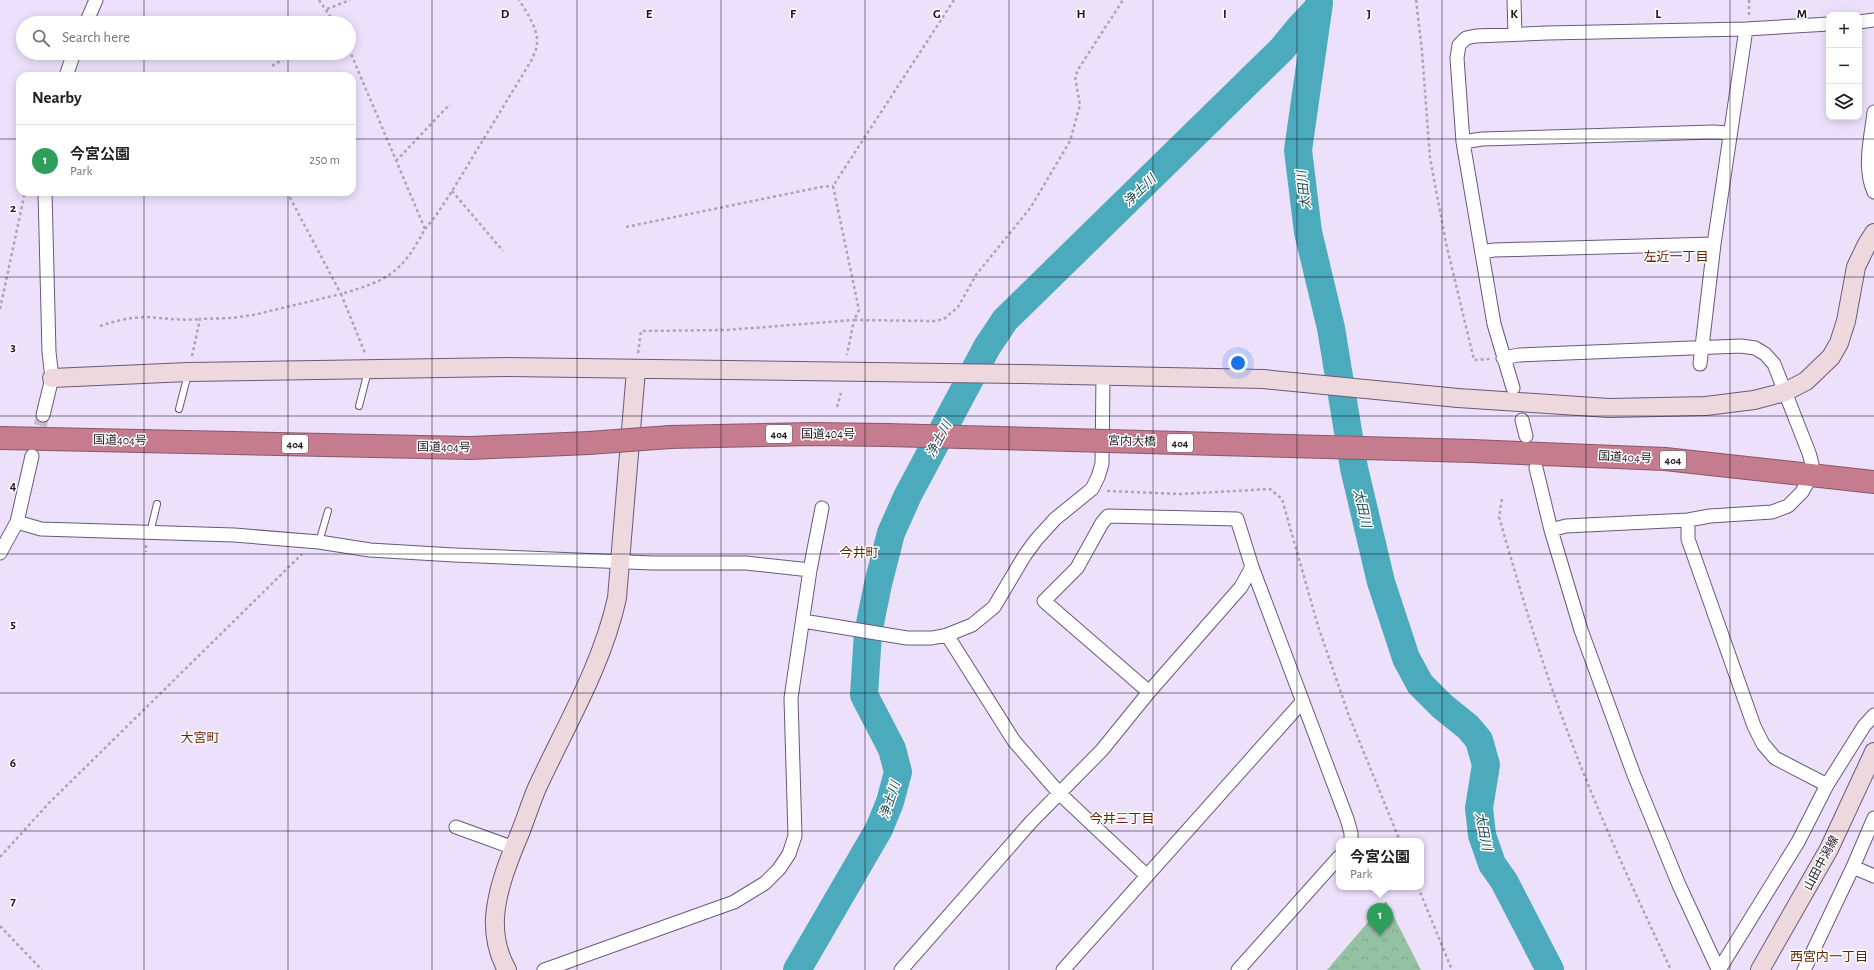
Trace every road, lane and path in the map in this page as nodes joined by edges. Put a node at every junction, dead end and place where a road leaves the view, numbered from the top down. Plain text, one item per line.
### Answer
1 (96, 0) edge
2 (319, 0) edge
3 (350, 0) edge
4 (519, 0) edge
5 (954, 0) edge
6 (1123, 0) edge
7 (1416, 0) edge
8 (1514, 0) edge
9 (327, 10) junction
10 (89, 16) edge
11 (331, 16) edge
12 (1874, 20) edge
13 (1862, 22) edge
14 (1826, 24) edge
15 (1746, 29) junction
16 (1515, 34) junction
17 (72, 60) edge
18 (282, 60) edge
19 (354, 60) edge
20 (272, 66) dead end
21 (67, 72) edge
22 (450, 104) dead end
23 (1874, 112) edge
24 (1730, 134) junction
25 (1463, 142) junction
26 (396, 161) junction
27 (833, 186) junction
28 (452, 191) junction
29 (1874, 192) edge
30 (24, 196) edge
31 (45, 196) edge
32 (289, 196) edge
33 (626, 228) dead end
34 (425, 229) junction
35 (1874, 233) edge
36 (1714, 244) junction
37 (503, 251) dead end
38 (1482, 252) junction
39 (340, 294) junction
40 (0, 309) edge
41 (200, 319) junction
42 (854, 320) junction
43 (100, 326) dead end
44 (1703, 348) junction
45 (1503, 358) junction
46 (846, 360) dead end
47 (1700, 364) dead end
48 (368, 368) junction
49 (636, 370) junction
50 (188, 372) junction
51 (1104, 376) junction
52 (52, 378) junction
53 (1513, 388) dead end
54 (1785, 392) junction
55 (841, 393) dead end
56 (359, 406) dead end
57 (837, 407) dead end
58 (179, 409) dead end
59 (43, 415) tunnel mouth
60 (1522, 420) dead end
61 (888, 435) joint
62 (1526, 436) dead end
63 (0, 438) edge
64 (1472, 451) joint
65 (32, 456) tunnel mouth
66 (1536, 468) dead end
67 (1812, 474) junction
68 (1874, 482) edge
69 (1092, 489) junction
70 (1502, 499) dead end
71 (157, 504) dead end
72 (822, 508) dead end
73 (328, 511) dead end
74 (1688, 520) junction
75 (17, 522) junction
76 (1551, 530) junction
77 (150, 533) junction
78 (319, 542) junction
79 (0, 553) edge
80 (620, 562) junction
81 (1252, 566) junction
82 (810, 570) junction
83 (803, 621) junction
84 (948, 635) junction
85 (1149, 692) junction
86 (1302, 702) junction
87 (1874, 715) edge
88 (1874, 752) edge
89 (1827, 785) junction
90 (1059, 793) junction
91 (1874, 818) edge
92 (456, 827) dead end
93 (1351, 838) edge
94 (1399, 838) edge
95 (514, 848) junction
96 (0, 857) edge
97 (1336, 860) edge
98 (1853, 867) junction
99 (1147, 876) junction
100 (1874, 876) edge
101 (1419, 890) edge
102 (0, 926) edge
103 (1719, 969) edge
104 (42, 970) edge
105 (507, 970) edge
106 (544, 970) edge
107 (901, 970) edge
108 (1063, 970) edge
109 (1238, 970) edge
110 (1452, 970) edge
111 (1671, 970) edge
112 (1760, 970) edge
113 (1804, 970) edge

1 - 10 street
2 - 9 path
3 - 9 path
4 - 28 path
5 - 27 path
6 - 42 path
7 - 45 path
8 - 16 street
9 - 11 path
12 - 13 street
14 - 15 street
15 - 16 street
15 - 24 street
16 - 25 street
17 - 21 street
18 - 20 path
19 - 26 path
22 - 26 path
23 - 29 street
24 - 25 street
24 - 36 street
25 - 38 street
26 - 34 path
27 - 33 path
27 - 42 path
28 - 34 path
28 - 37 path
30 - 40 path
31 - 52 street
32 - 39 path
34 - 39 path
35 - 54 street
36 - 38 street
36 - 44 street
38 - 45 street
39 - 41 path
39 - 48 path
41 - 43 path
41 - 50 path
42 - 46 path
42 - 49 path
44 - 45 street
44 - 47 street
44 - 54 street
45 - 53 street
48 - 49 street
48 - 50 street
48 - 56 lane
49 - 51 street
49 - 80 street
50 - 52 street
50 - 58 lane
51 - 54 street
51 - 69 street
52 - 59 street
54 - 67 street
55 - 57 path
60 - 62 street
61 - 63 highway, 国道404号 / 404, bridge
61 - 64 highway, 宮内大橋 / 404, bridge
64 - 67 highway, 国道404号 / 404
65 - 75 street
66 - 76 street
67 - 68 highway, 国道404号 / 404
67 - 74 street
69 - 84 street
69 - 94 path
70 - 111 path
71 - 77 lane
72 - 82 street
73 - 78 lane
74 - 76 street
74 - 89 street
75 - 77 street
75 - 79 street
76 - 103 street
77 - 78 street
78 - 80 street
78 - 96 path
80 - 82 street
80 - 95 street
81 - 85 street
81 - 85 street
81 - 86 street
82 - 83 street
83 - 84 street
83 - 106 street
84 - 90 street
85 - 90 street
86 - 93 street
86 - 99 street
87 - 89 street
88 - 112 street, 山田中潟線
89 - 103 street
90 - 99 street
90 - 107 street
91 - 98 street
92 - 95 street
95 - 105 street
97 - 109 street
98 - 100 street
98 - 113 street
99 - 108 street
101 - 110 path
102 - 104 path

